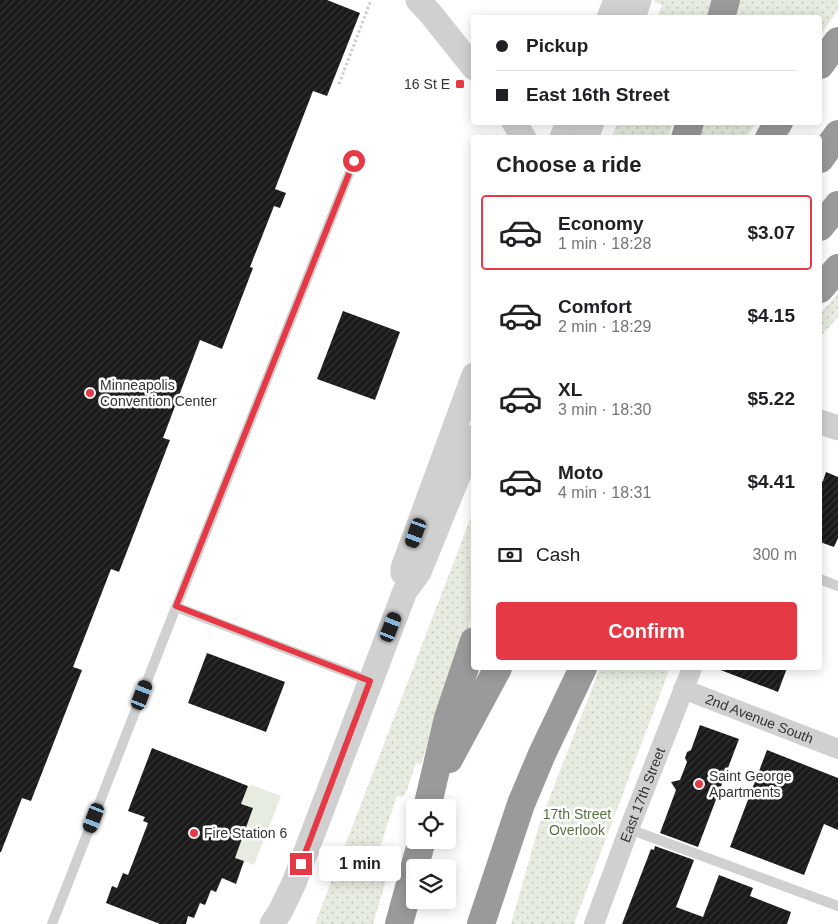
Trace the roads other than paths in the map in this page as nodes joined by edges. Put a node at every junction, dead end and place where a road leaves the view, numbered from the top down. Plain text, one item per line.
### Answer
1 (418, 0) edge
2 (616, 0) edge
3 (640, 0) edge
4 (726, 0) edge
5 (610, 15) edge
6 (634, 15) edge
7 (722, 15) edge
8 (838, 41) edge
9 (822, 62) edge
10 (471, 64) edge
11 (838, 134) edge
12 (822, 156) edge
13 (354, 161) dead end
14 (838, 205) edge
15 (822, 225) edge
16 (838, 268) edge
17 (822, 287) edge
18 (471, 383) edge
19 (822, 423) edge
20 (838, 428) edge
21 (471, 444) edge
22 (822, 580) edge
23 (838, 586) edge
24 (405, 591) junction
25 (176, 606) junction
26 (471, 650) edge
27 (483, 670) edge
28 (497, 670) edge
29 (561, 670) edge
30 (581, 670) edge
31 (691, 670) edge
32 (370, 681) junction
33 (683, 689) junction
34 (838, 749) edge
35 (447, 762) junction
36 (429, 799) edge
37 (435, 799) edge
38 (629, 829) junction
39 (419, 849) edge
40 (838, 906) edge
41 (278, 919) edge
42 (52, 924) edge
43 (399, 924) edge
44 (475, 924) edge
45 (481, 924) edge
46 (594, 924) edge

1 - 10 street
2 - 5 street
3 - 6 street
4 - 7 highway
8 - 9 highway
11 - 12 highway
13 - 25 lane
14 - 15 highway
16 - 17 highway
18 - 24 street
19 - 20 street
21 - 24 street
22 - 23 lane
24 - 32 street
25 - 32 lane
25 - 42 lane
26 - 36 highway
27 - 35 highway
28 - 35 highway
29 - 44 highway
30 - 45 highway
31 - 33 street, East 17th Street
32 - 41 street
33 - 34 street, 2nd Avenue South
33 - 38 street, East 17th Street
35 - 37 highway
38 - 40 lane
38 - 46 street, East 17th Street
39 - 43 highway

